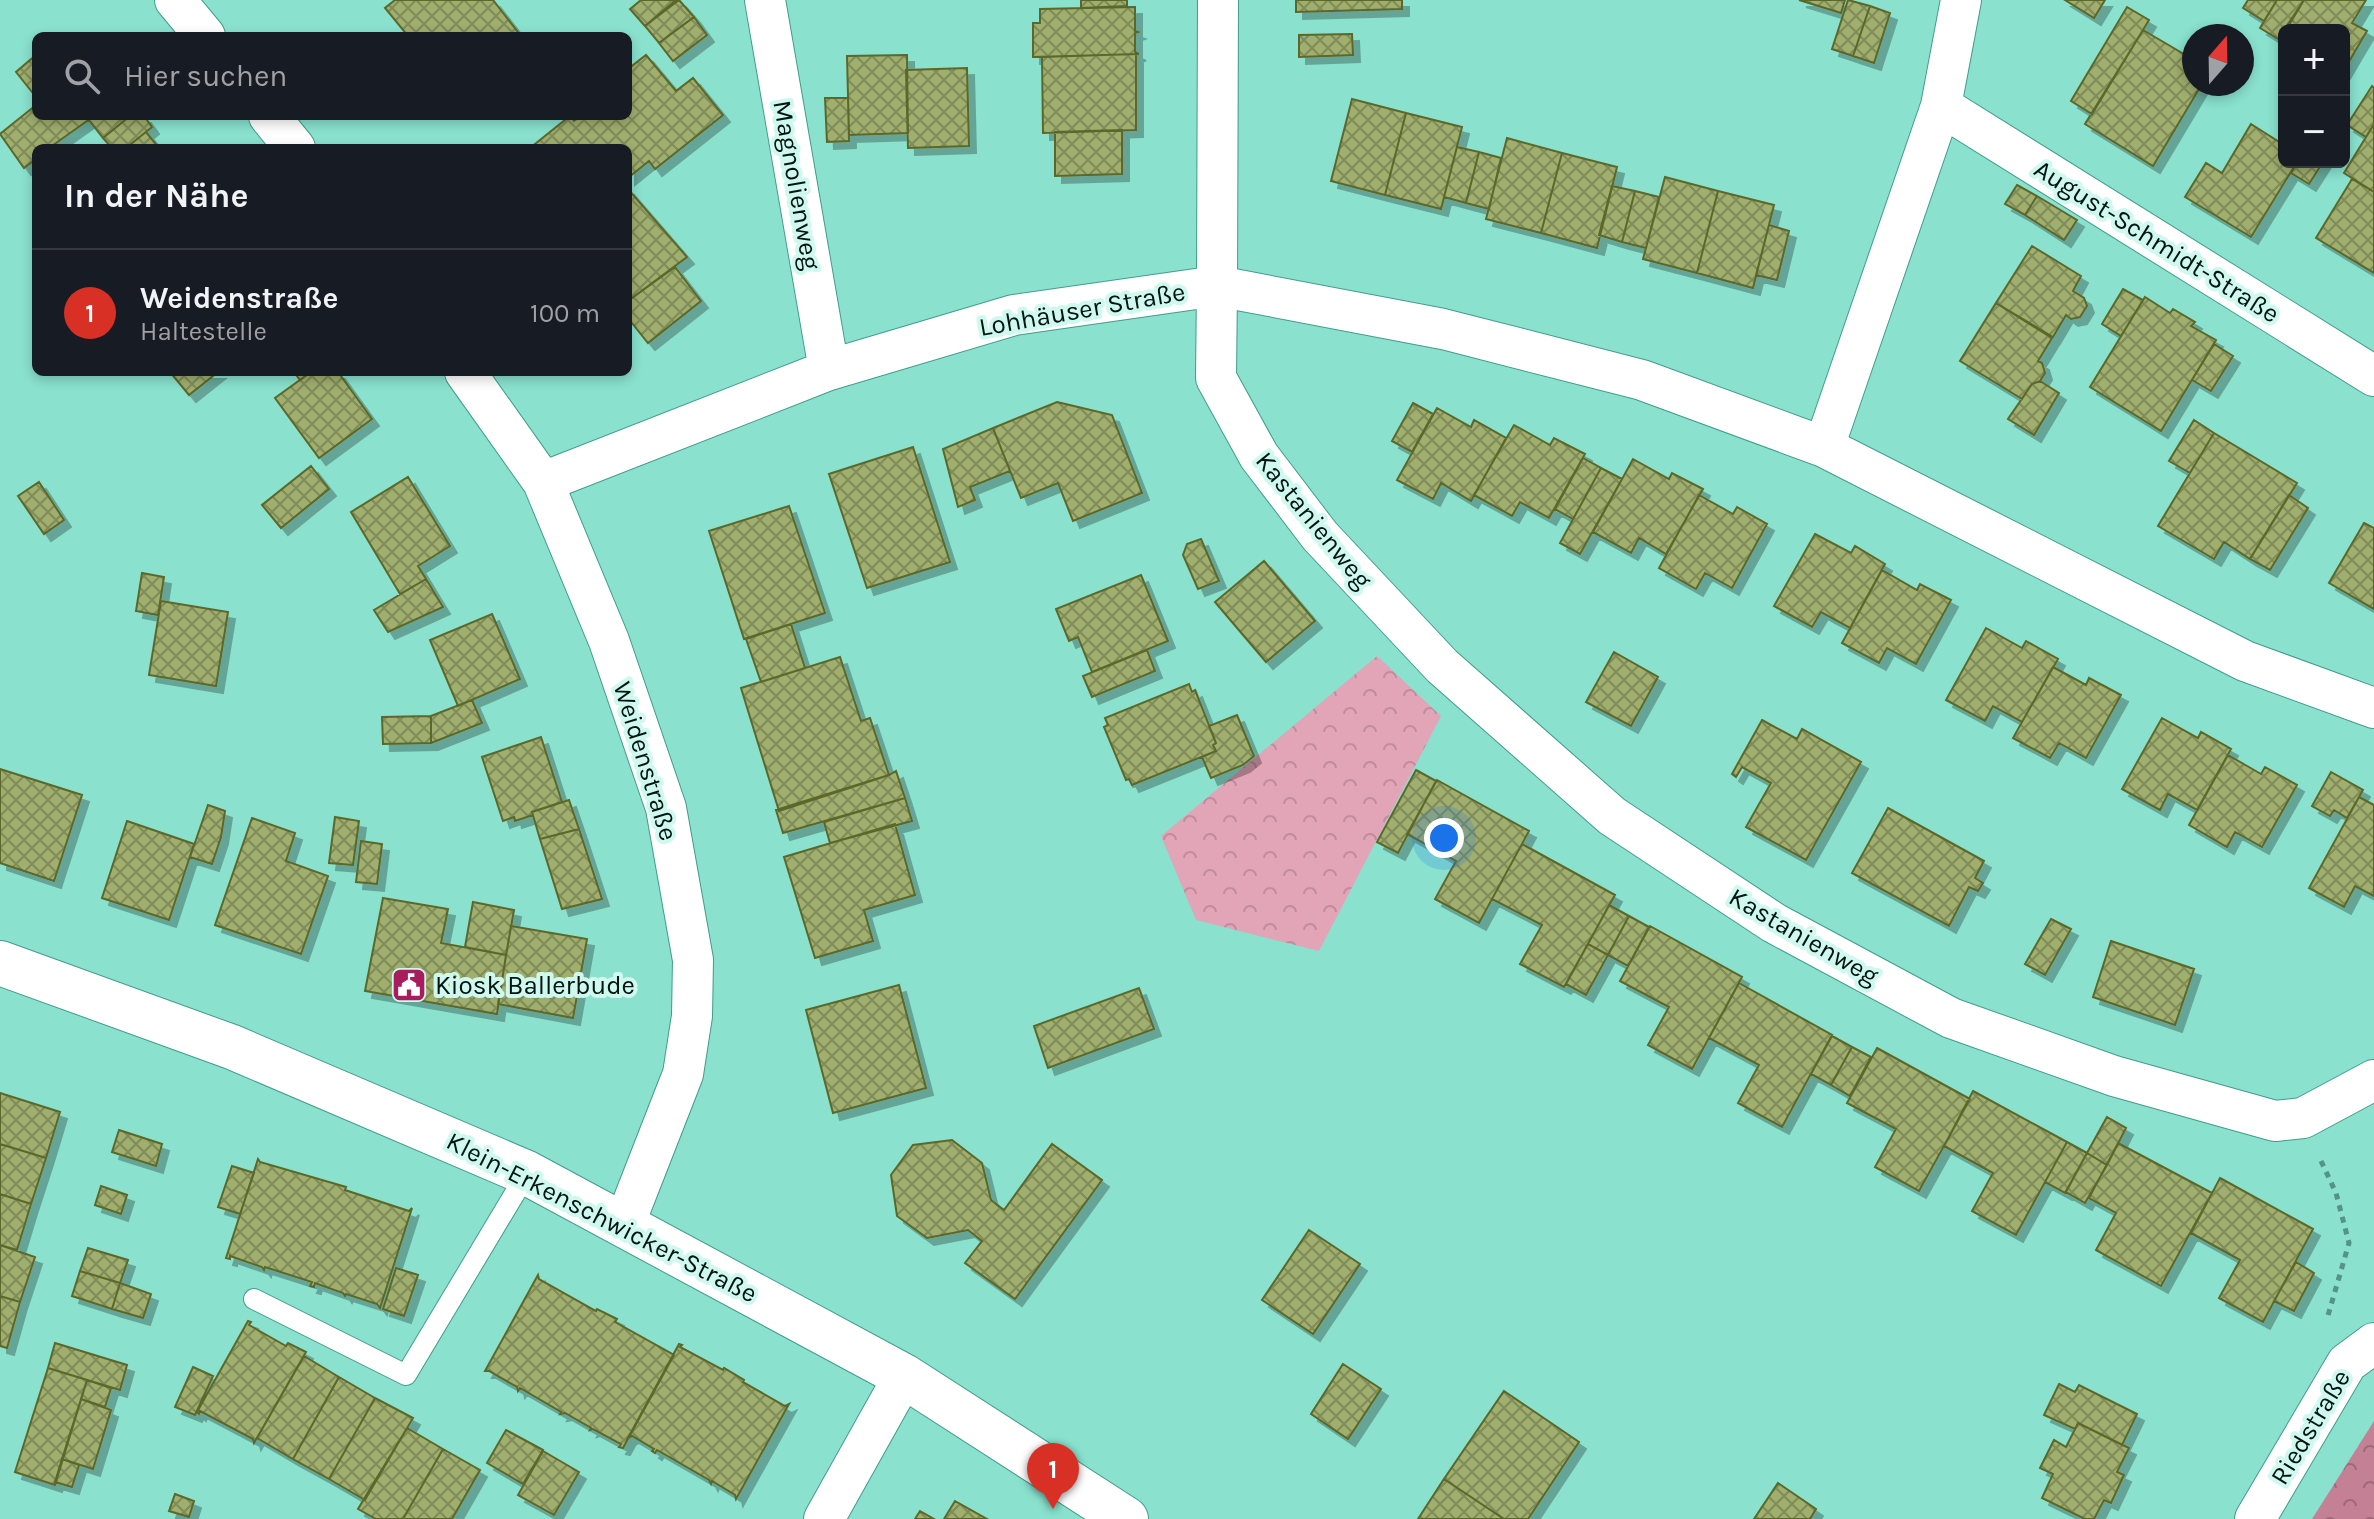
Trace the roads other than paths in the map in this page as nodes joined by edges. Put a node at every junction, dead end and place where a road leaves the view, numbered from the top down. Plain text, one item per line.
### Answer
1 (175, 0) edge
2 (765, 0) edge
3 (1218, 0) edge
4 (1961, 0) edge
5 (202, 32) edge
6 (1941, 106) junction
7 (272, 120) edge
8 (292, 144) edge
9 (1217, 286) junction
10 (829, 370) junction
11 (468, 376) edge
12 (2374, 376) edge
13 (1824, 447) junction
14 (543, 482) junction
15 (2374, 708) edge
16 (0, 963) edge
17 (2374, 1080) edge
18 (527, 1173) junction
19 (624, 1225) junction
20 (254, 1299) dead end
21 (2361, 1353) edge
22 (904, 1376) junction
23 (824, 1519) edge
24 (1126, 1519) edge
25 (2255, 1519) edge

1 - 5 street
2 - 10 street, Magnolienweg
3 - 9 street, Lohhäuser Straße
4 - 6 street
6 - 12 street, August-Schmidt-Straße
6 - 13 street
7 - 8 street
9 - 10 street, Lohhäuser Straße
9 - 13 street
9 - 17 street, Kastanienweg
10 - 14 street, Lohhäuser Straße
11 - 14 street, Weidenstraße
13 - 15 street
14 - 19 street, Weidenstraße
16 - 18 street, Klein-Erkenschwicker-Straße
18 - 19 street, Klein-Erkenschwicker-Straße
18 - 20 lane
19 - 22 street, Klein-Erkenschwicker-Straße
21 - 25 street, Riedstraße
22 - 23 street
22 - 24 street, Klein-Erkenschwicker-Straße

